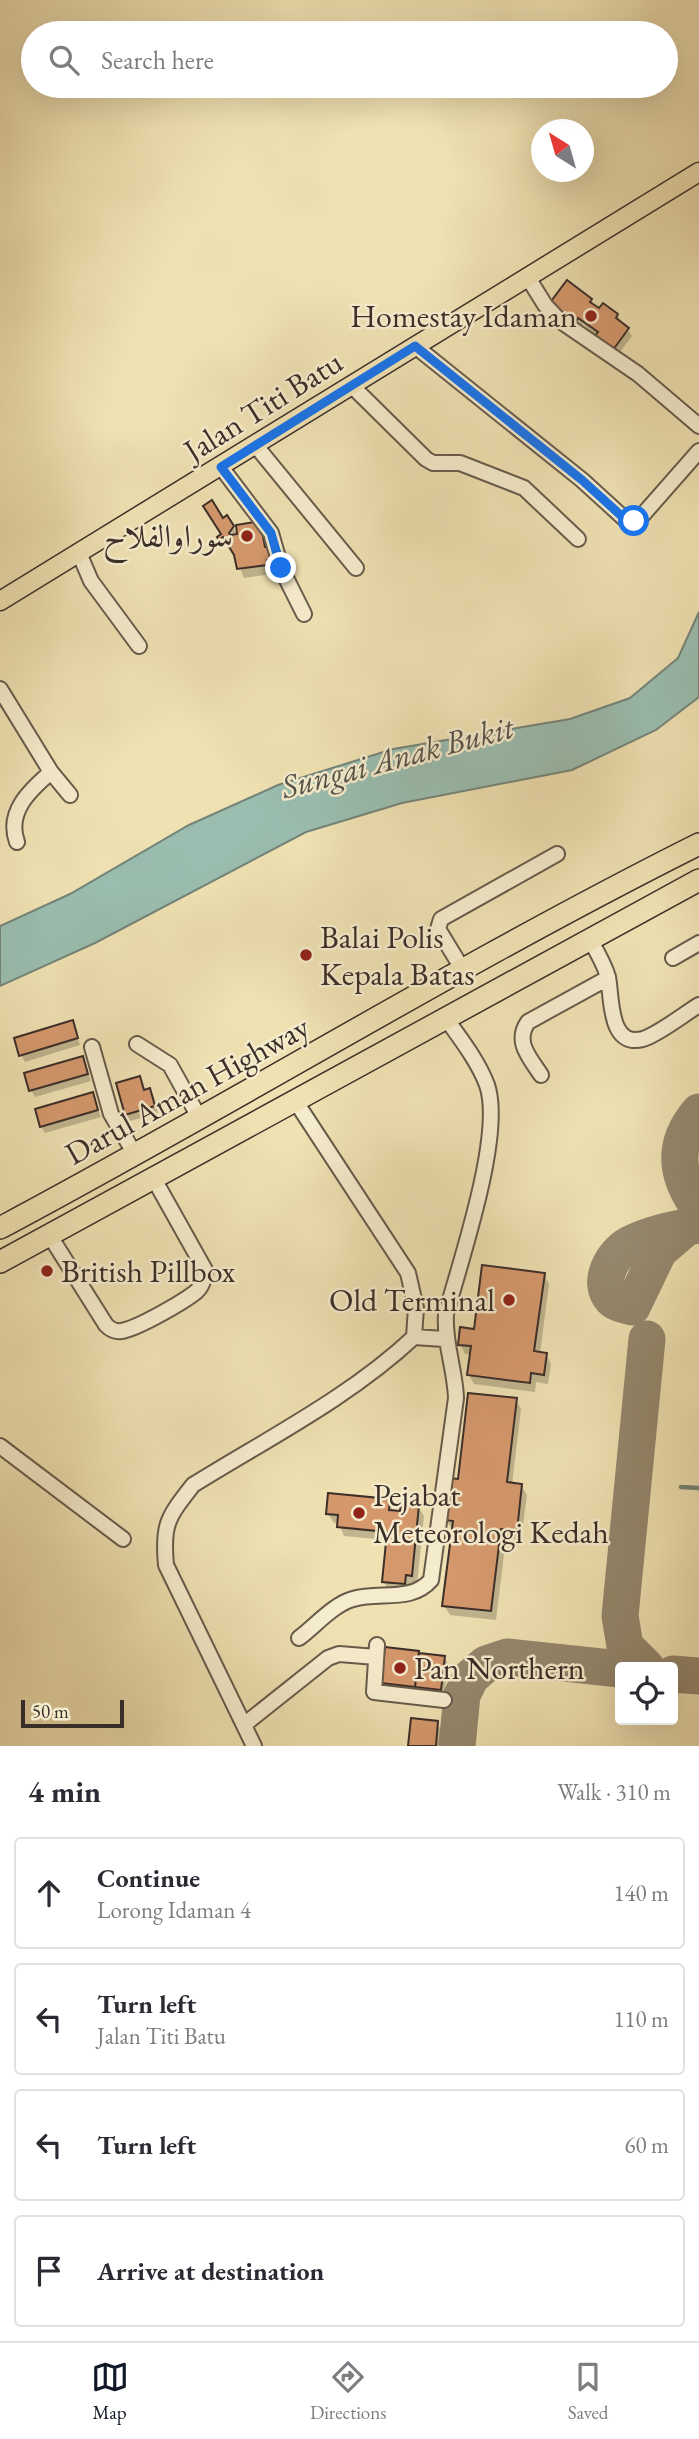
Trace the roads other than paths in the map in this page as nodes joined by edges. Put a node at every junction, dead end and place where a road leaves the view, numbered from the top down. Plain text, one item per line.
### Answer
1 (699, 172) edge
2 (527, 276) junction
3 (415, 346) junction
4 (351, 385) junction
5 (699, 426) edge
6 (256, 446) junction
7 (699, 451) edge
8 (221, 467) junction
9 (578, 539) dead end
10 (79, 553) junction
11 (356, 568) dead end
12 (0, 601) edge
13 (304, 614) dead end
14 (139, 646) dead end
15 (0, 689) edge
16 (51, 772) junction
17 (70, 795) dead end
18 (17, 842) dead end
19 (699, 844) edge
20 (557, 854) dead end
21 (699, 880) edge
22 (571, 909) junction
23 (589, 938) junction
24 (699, 943) edge
25 (673, 958) dead end
26 (463, 970) junction
27 (608, 978) junction
28 (699, 1005) edge
29 (445, 1017) junction
30 (136, 1044) dead end
31 (92, 1047) dead end
32 (541, 1075) dead end
33 (296, 1102) junction
34 (200, 1119) junction
35 (136, 1156) junction
36 (154, 1179) junction
37 (0, 1228) edge
38 (50, 1236) junction
39 (0, 1262) edge
40 (414, 1337) junction
41 (444, 1339) junction
42 (0, 1446) edge
43 (123, 1539) dead end
44 (299, 1638) dead end
45 (444, 1700) dead end
46 (246, 1724) junction
47 (254, 1746) edge

1 - 2 main road, Jalan Titi Batu
2 - 3 main road, Jalan Titi Batu
2 - 5 street
3 - 4 main road, Jalan Titi Batu
3 - 7 street
4 - 6 main road, Jalan Titi Batu
4 - 9 street
6 - 8 main road, Jalan Titi Batu
6 - 11 street
8 - 10 main road, Jalan Titi Batu
8 - 13 street
10 - 12 main road, Jalan Titi Batu
10 - 14 street
15 - 16 street
16 - 17 street
16 - 18 street
19 - 22 highway, Darul Aman Highway
20 - 26 street
21 - 23 highway, Darul Aman Highway
22 - 23 highway
22 - 26 highway, Darul Aman Highway
23 - 27 street
23 - 29 highway, Darul Aman Highway
24 - 25 street
26 - 34 highway, Darul Aman Highway
27 - 28 street
27 - 32 street
29 - 33 highway, Darul Aman Highway
29 - 41 street
30 - 34 street
31 - 35 street
33 - 36 highway, Darul Aman Highway
33 - 40 street
34 - 35 highway, Darul Aman Highway
35 - 37 highway, Darul Aman Highway
36 - 38 highway, Darul Aman Highway
36 - 38 street
38 - 39 highway, Darul Aman Highway
40 - 41 street
40 - 46 street
41 - 44 street
42 - 43 street
45 - 46 street
46 - 47 street

